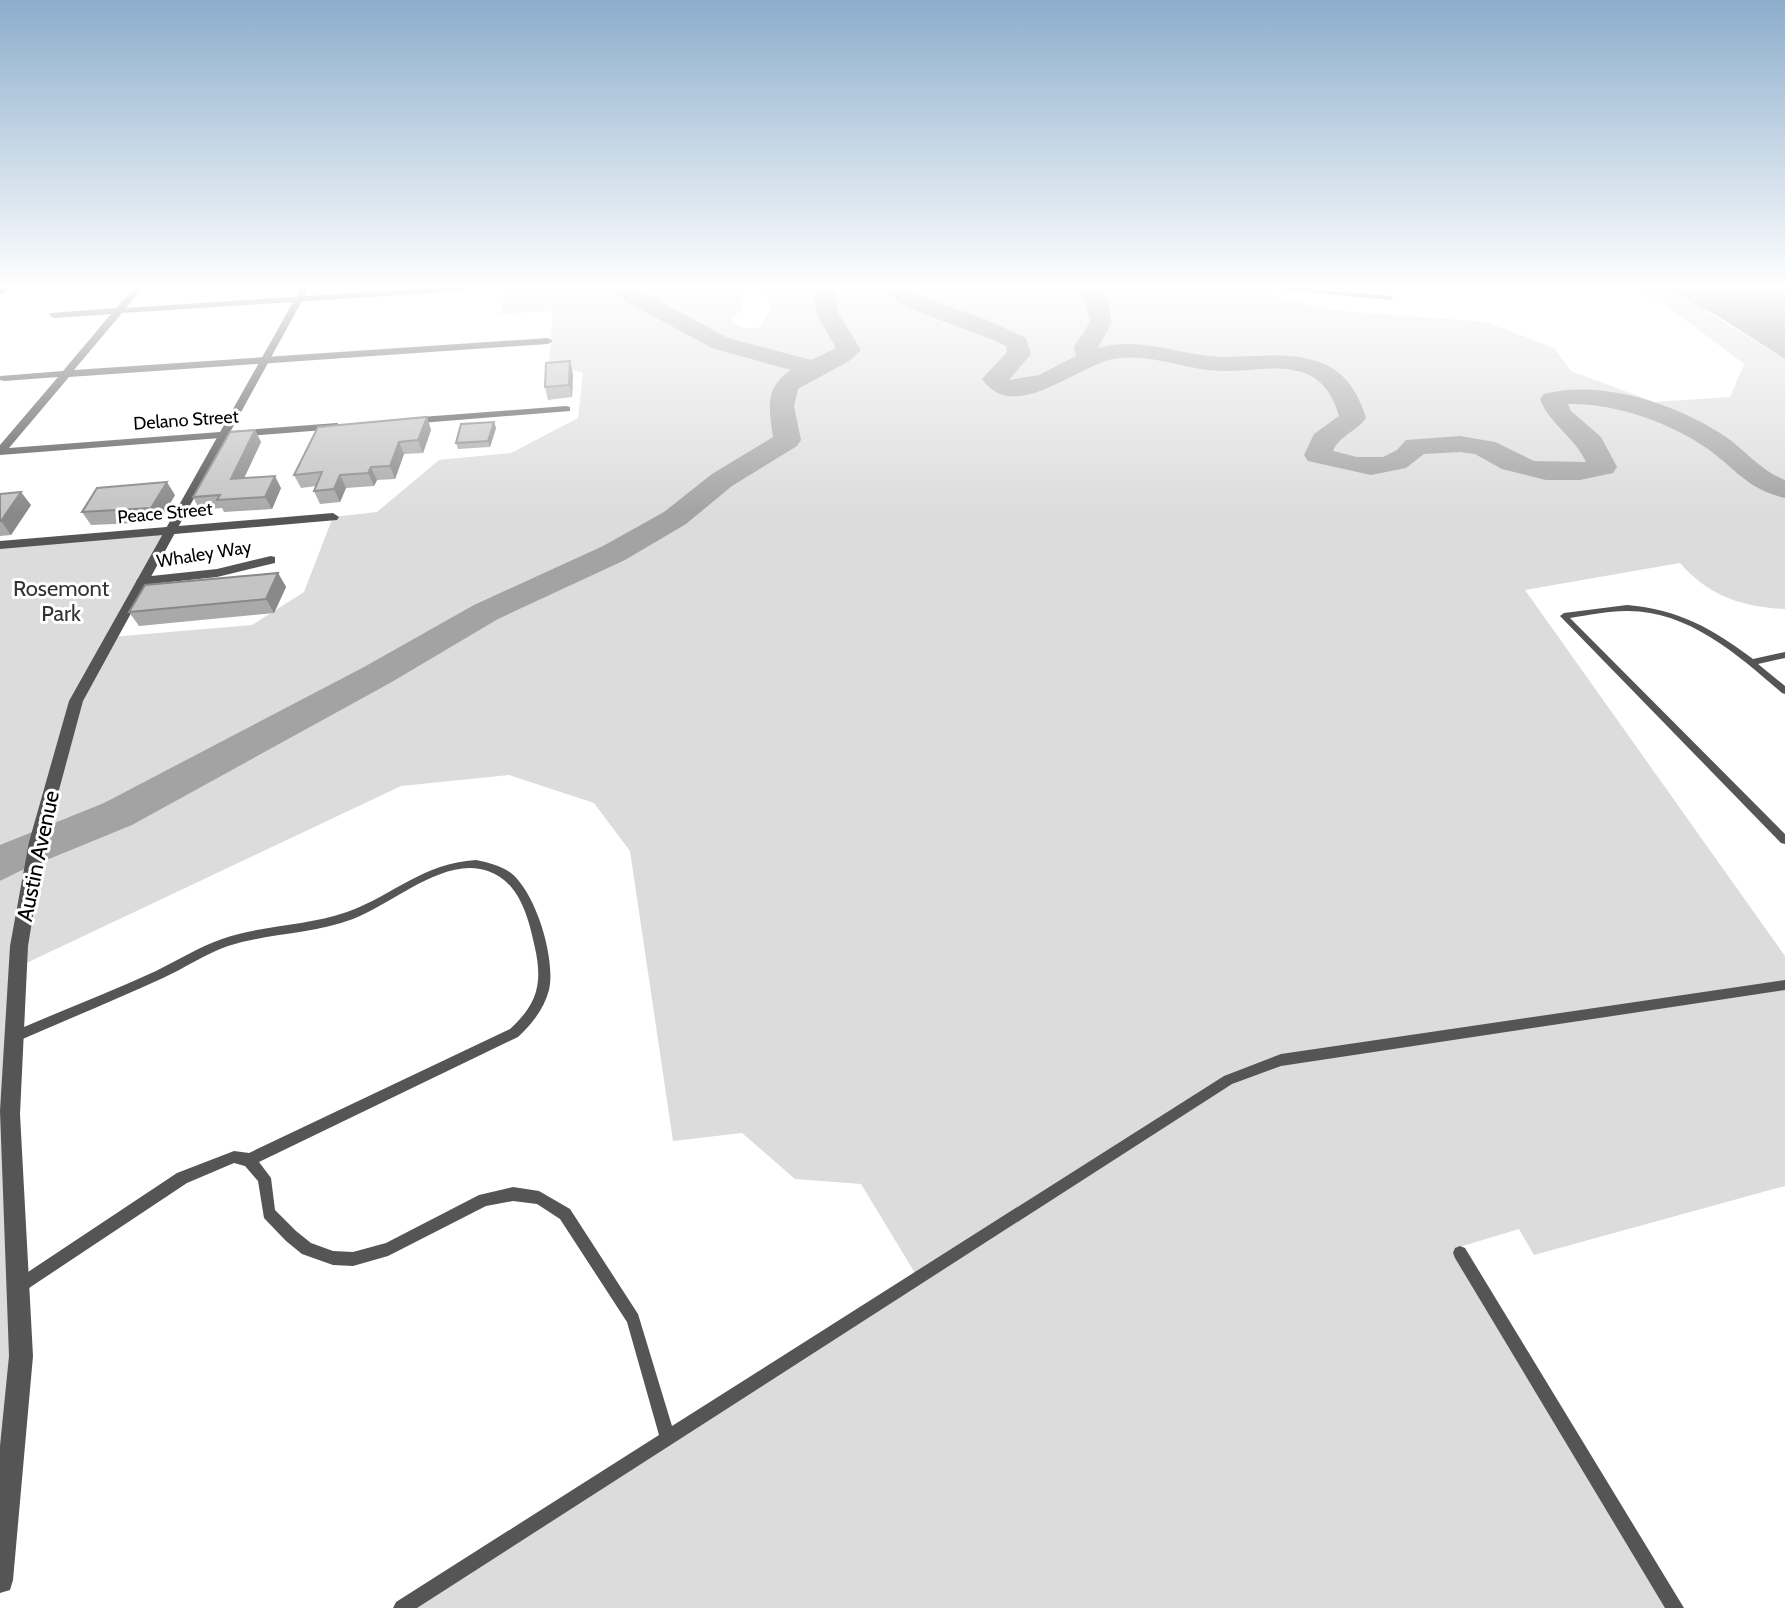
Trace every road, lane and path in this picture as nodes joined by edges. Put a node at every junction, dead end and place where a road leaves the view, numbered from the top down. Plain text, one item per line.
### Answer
1 (73, 363) edge
2 (221, 363) edge
3 (263, 363) edge
4 (63, 374) junction
5 (4, 378) dead end
6 (566, 409) dead end
7 (394, 422) edge
8 (347, 426) edge
9 (225, 435) junction
10 (0, 452) edge
11 (333, 517) dead end
12 (169, 531) junction
13 (0, 545) edge
14 (271, 560) dead end
15 (142, 581) junction
16 (1785, 655) edge
17 (1752, 662) junction
18 (1785, 691) edge
19 (1785, 840) edge
20 (1785, 985) edge
21 (14, 1037) junction
22 (249, 1160) junction
23 (1460, 1253) dead end
24 (18, 1287) junction
25 (668, 1438) junction
26 (0, 1580) edge
27 (402, 1608) edge
28 (1675, 1608) edge

1 - 4 street
2 - 4 street
3 - 9 street, Austin Avenue
4 - 5 street
4 - 10 street
6 - 7 street
8 - 9 street, Delano Street
9 - 10 street, Delano Street
9 - 12 street, Austin Avenue
11 - 12 street, Peace Street
12 - 13 street, Peace Street
12 - 15 street, Austin Avenue
14 - 15 street, Whaley Way
15 - 21 street, Austin Avenue
16 - 17 lane
17 - 18 lane
17 - 19 lane
20 - 25 lane
21 - 22 lane
21 - 24 street, Austin Avenue
22 - 24 lane
22 - 25 lane
23 - 28 lane
24 - 26 street, Austin Avenue
25 - 27 lane

